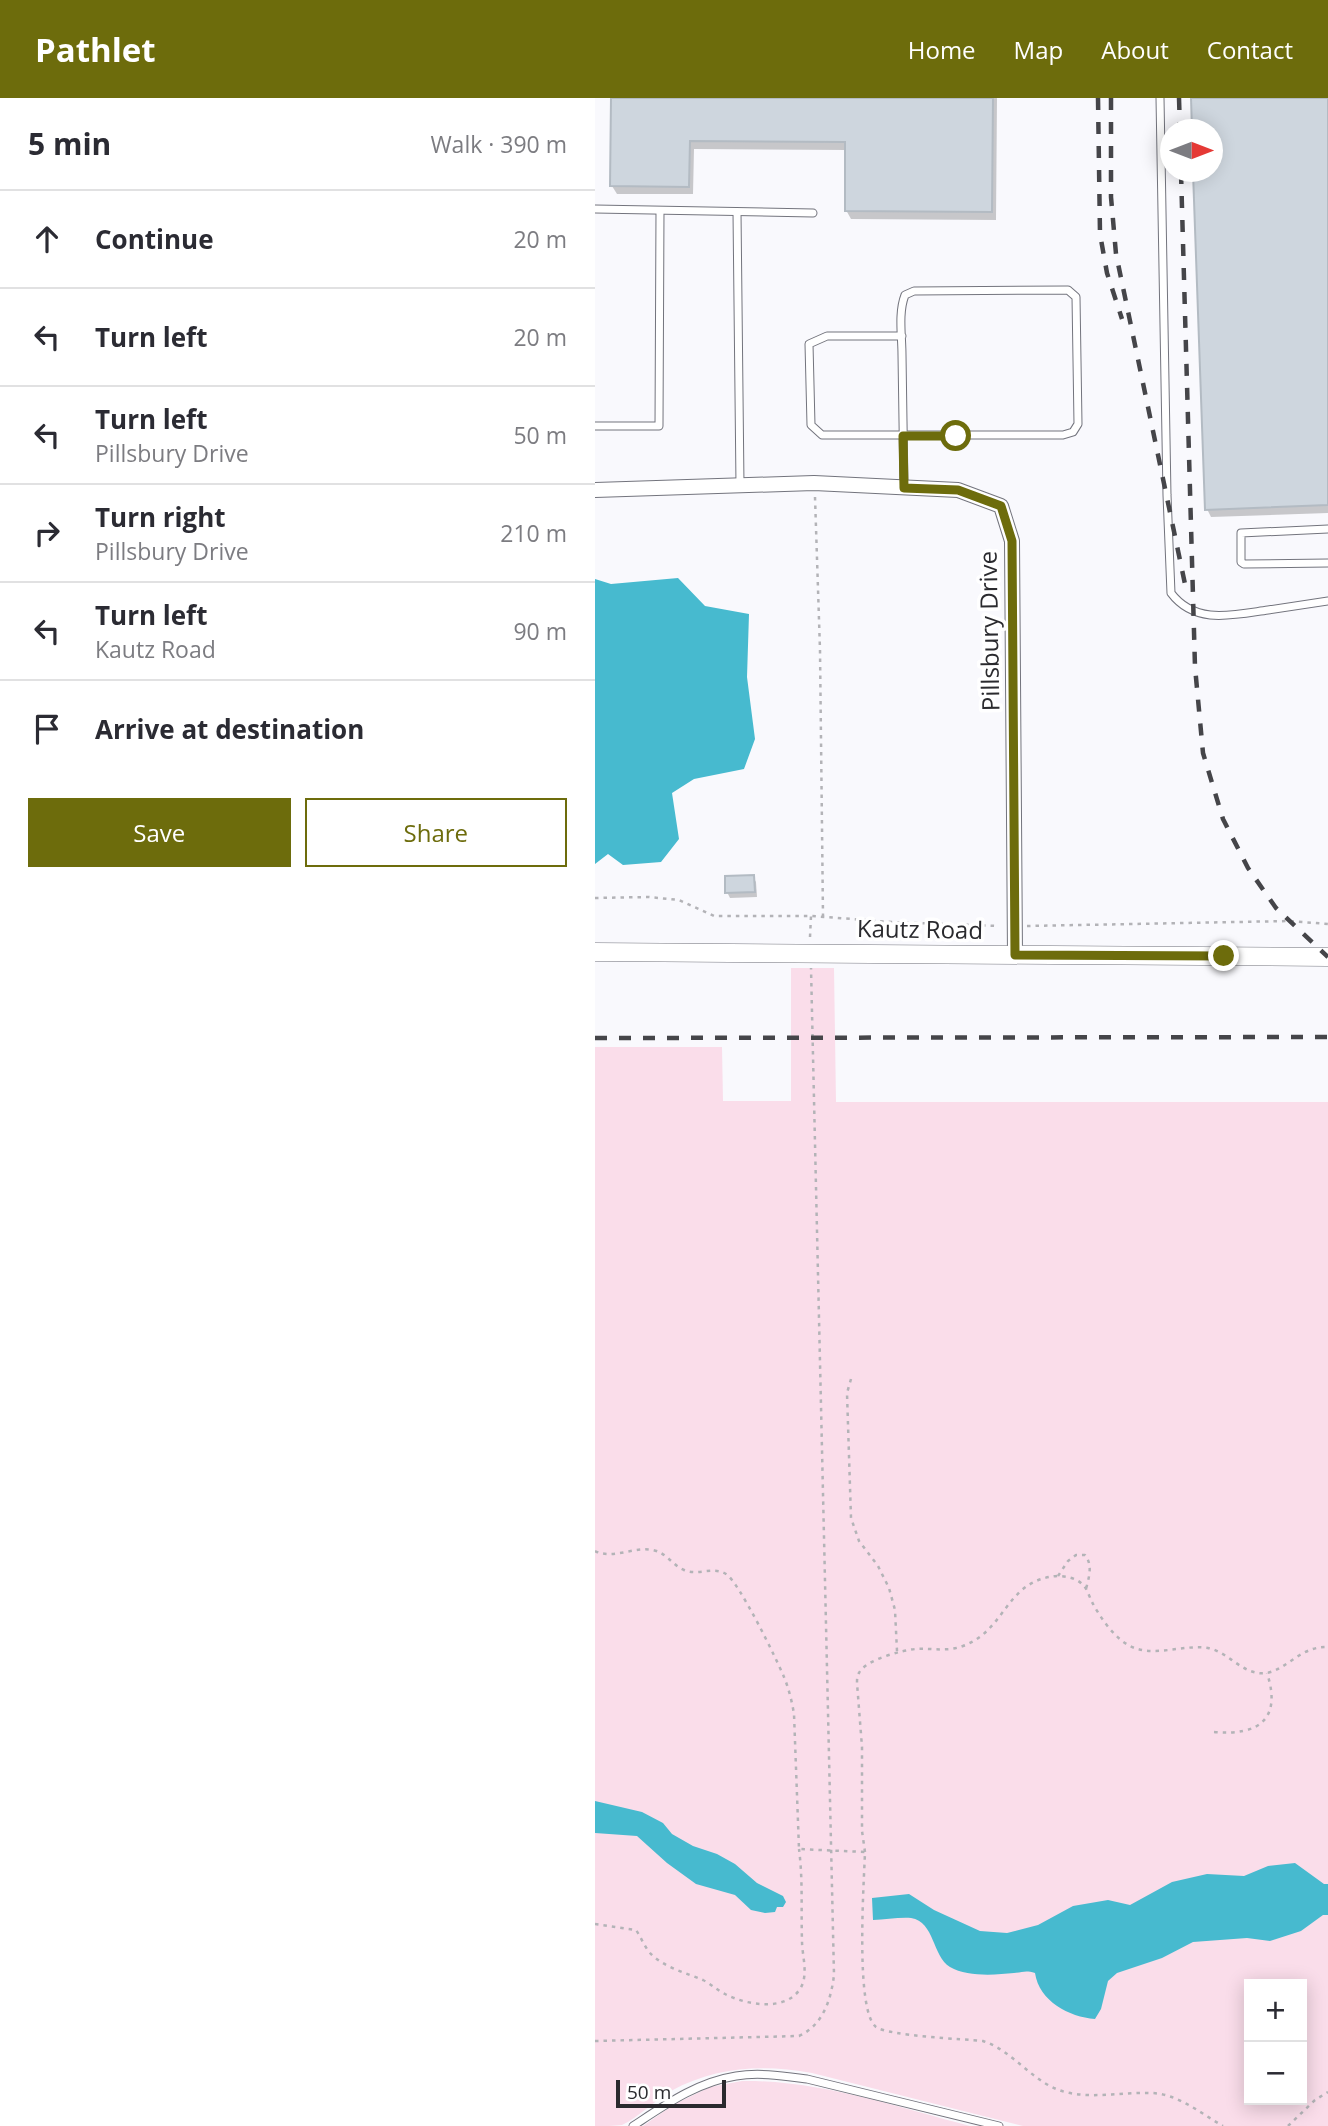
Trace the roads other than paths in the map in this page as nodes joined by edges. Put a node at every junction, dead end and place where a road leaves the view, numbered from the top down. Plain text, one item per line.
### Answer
1 (1160, 98) edge
2 (595, 209) edge
3 (660, 211) junction
4 (737, 212) junction
5 (813, 213) dead end
6 (902, 337) junction
7 (595, 426) edge
8 (903, 436) junction
9 (740, 485) junction
10 (904, 488) junction
11 (595, 490) edge
12 (1328, 529) edge
13 (1328, 563) edge
14 (1328, 601) edge
15 (595, 953) edge
16 (1015, 955) junction
17 (1328, 957) edge
18 (633, 2126) edge
19 (999, 2126) edge

1 - 14 lane
2 - 3 lane
3 - 4 lane
3 - 7 lane
4 - 5 lane
4 - 9 lane
6 - 8 lane
6 - 8 lane
6 - 8 lane
8 - 10 lane
9 - 10 street, Pillsbury Drive
9 - 11 street, Pillsbury Drive
10 - 16 street, Pillsbury Drive
12 - 13 lane
15 - 16 street, Kautz Road
16 - 17 street, Kautz Road
18 - 19 lane

